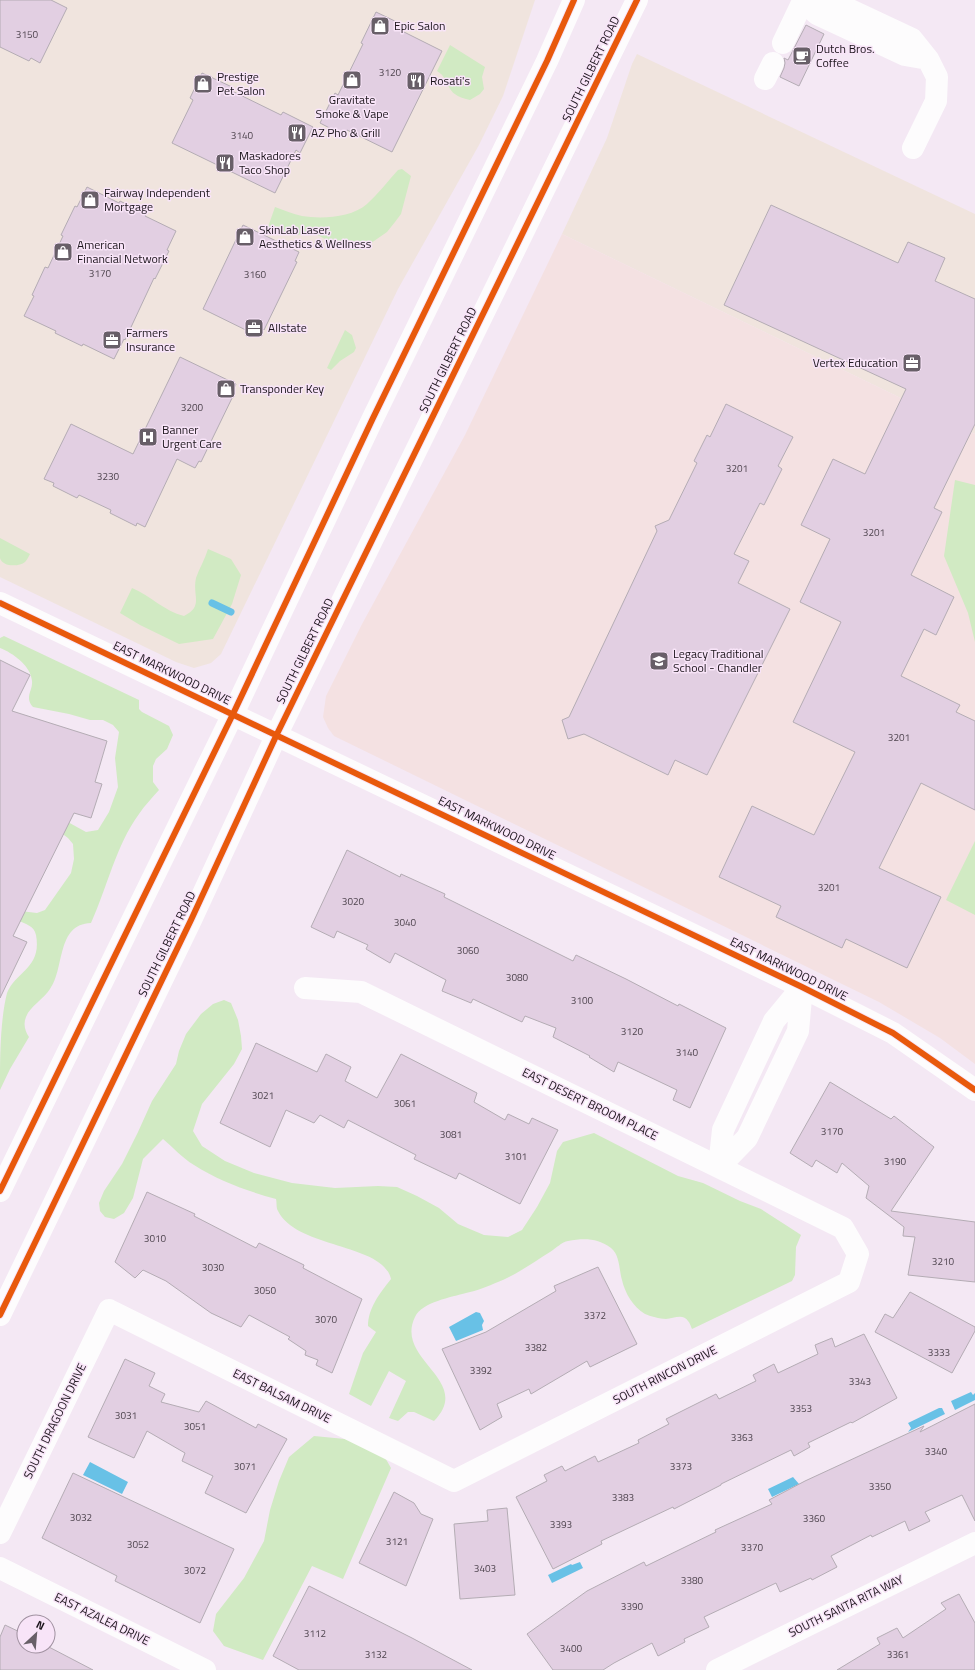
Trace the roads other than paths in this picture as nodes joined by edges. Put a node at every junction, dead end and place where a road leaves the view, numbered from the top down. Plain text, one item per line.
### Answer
1 (574, 0) edge
2 (637, 0) edge
3 (806, 0) edge
4 (828, 0) edge
5 (783, 43) dead end
6 (928, 59) junction
7 (913, 148) dead end
8 (0, 603) edge
9 (233, 714) junction
10 (277, 734) junction
11 (802, 987) junction
12 (305, 988) dead end
13 (975, 1090) edge
14 (719, 1167) junction
15 (0, 1191) edge
16 (858, 1254) joint
17 (2, 1304) edge
18 (109, 1310) joint
19 (454, 1481) joint
20 (0, 1533) edge
21 (975, 1543) edge
22 (0, 1568) edge
23 (204, 1670) edge
24 (717, 1670) edge

1 - 9 street
2 - 10 street, SOUTH GILBERT ROAD
3 - 5 street
3 - 6 street
4 - 6 street
6 - 7 street
8 - 9 street, EAST MARKWOOD DRIVE
9 - 10 street, EAST MARKWOOD DRIVE
9 - 15 street
10 - 11 street, EAST MARKWOOD DRIVE
10 - 17 street, SOUTH GILBERT ROAD
11 - 13 street, EAST MARKWOOD DRIVE
11 - 14 street
12 - 14 street, EAST DESERT BROOM PLACE
14 - 16 street, EAST DESERT BROOM PLACE
16 - 19 street, SOUTH RINCON DRIVE
18 - 19 street, EAST BALSAM DRIVE
18 - 20 street, SOUTH DRAGOON DRIVE
21 - 24 street, SOUTH SANTA RITA WAY
22 - 23 street, EAST AZALEA DRIVE

